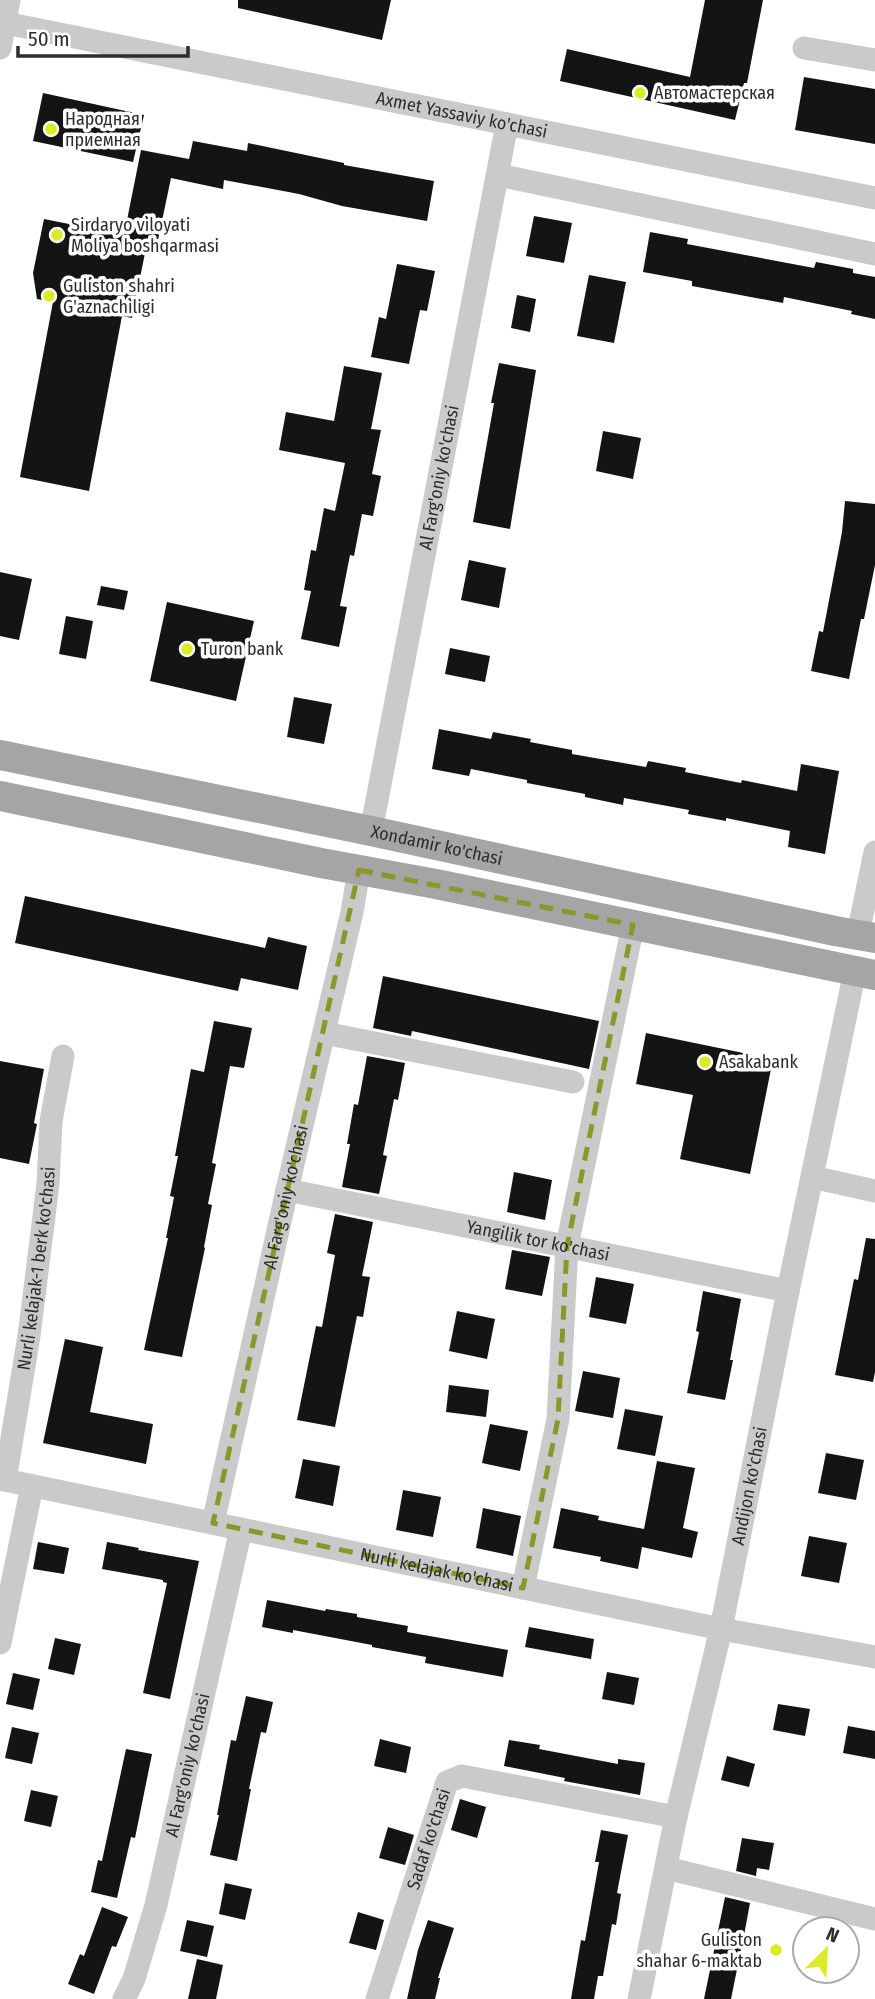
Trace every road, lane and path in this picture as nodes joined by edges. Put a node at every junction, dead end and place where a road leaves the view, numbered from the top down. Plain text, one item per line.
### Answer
1 (9, 0) edge
2 (5, 23) junction
3 (0, 48) edge
4 (804, 48) dead end
5 (875, 60) edge
6 (507, 124) junction
7 (498, 175) junction
8 (875, 198) edge
9 (875, 254) edge
10 (0, 755) edge
11 (0, 796) edge
12 (370, 831) junction
13 (875, 852) edge
14 (359, 870) junction
15 (633, 925) junction
16 (866, 936) edge
17 (865, 973) edge
18 (324, 1033) junction
19 (63, 1056) dead end
20 (573, 1082) dead end
21 (812, 1177) junction
22 (287, 1190) junction
23 (875, 1191) edge
24 (567, 1247) junction
25 (788, 1291) junction
26 (2, 1480) edge
27 (32, 1486) junction
28 (213, 1523) junction
29 (242, 1529) junction
30 (523, 1588) junction
31 (721, 1629) junction
32 (0, 1643) edge
33 (875, 1657) edge
34 (676, 1817) junction
35 (666, 1868) junction
36 (875, 1919) edge
37 (124, 1999) edge
38 (377, 1999) edge
39 (639, 1999) edge

1 - 2 street
2 - 3 street
2 - 6 street, Axmet Yassaviy ko'chasi
4 - 5 street
6 - 7 street, Al Farg'oniy ko'chasi
6 - 8 street, Axmet Yassaviy ko'chasi
7 - 9 street
7 - 12 street, Al Farg'oniy ko'chasi
10 - 12 main road, Xondamir ko'chasi
11 - 14 main road
12 - 16 main road, Xondamir ko'chasi
13 - 16 street
14 - 15 main road
14 - 18 street, Al Farg'oniy ko'chasi
15 - 17 main road
15 - 24 street
17 - 21 street, Andijon ko'chasi
18 - 20 street
18 - 22 street, Al Farg'oniy ko'chasi
19 - 26 street, Nurli kelajak-1 berk ko'chasi
21 - 23 street
21 - 25 street, Andijon ko'chasi
22 - 24 street, Yangilik tor ko'chasi
22 - 28 street, Al Farg'oniy ko'chasi
24 - 25 street, Yangilik tor ko'chasi
24 - 30 street
25 - 31 street, Andijon ko'chasi
26 - 27 street, Nurli kelajak ko'chasi
27 - 28 street, Nurli kelajak ko'chasi
27 - 32 street
28 - 29 street, Nurli kelajak ko'chasi
29 - 30 street, Nurli kelajak ko'chasi
29 - 37 street, Al Farg'oniy ko'chasi
30 - 31 street, Nurli kelajak ko'chasi
31 - 33 street, Nurli kelajak ko'chasi
31 - 34 street, Andijon ko'chasi
34 - 35 street, Andijon ko'chasi
34 - 38 street, Sadaf ko'chasi
35 - 36 street
35 - 39 street, Andijon ko'chasi

